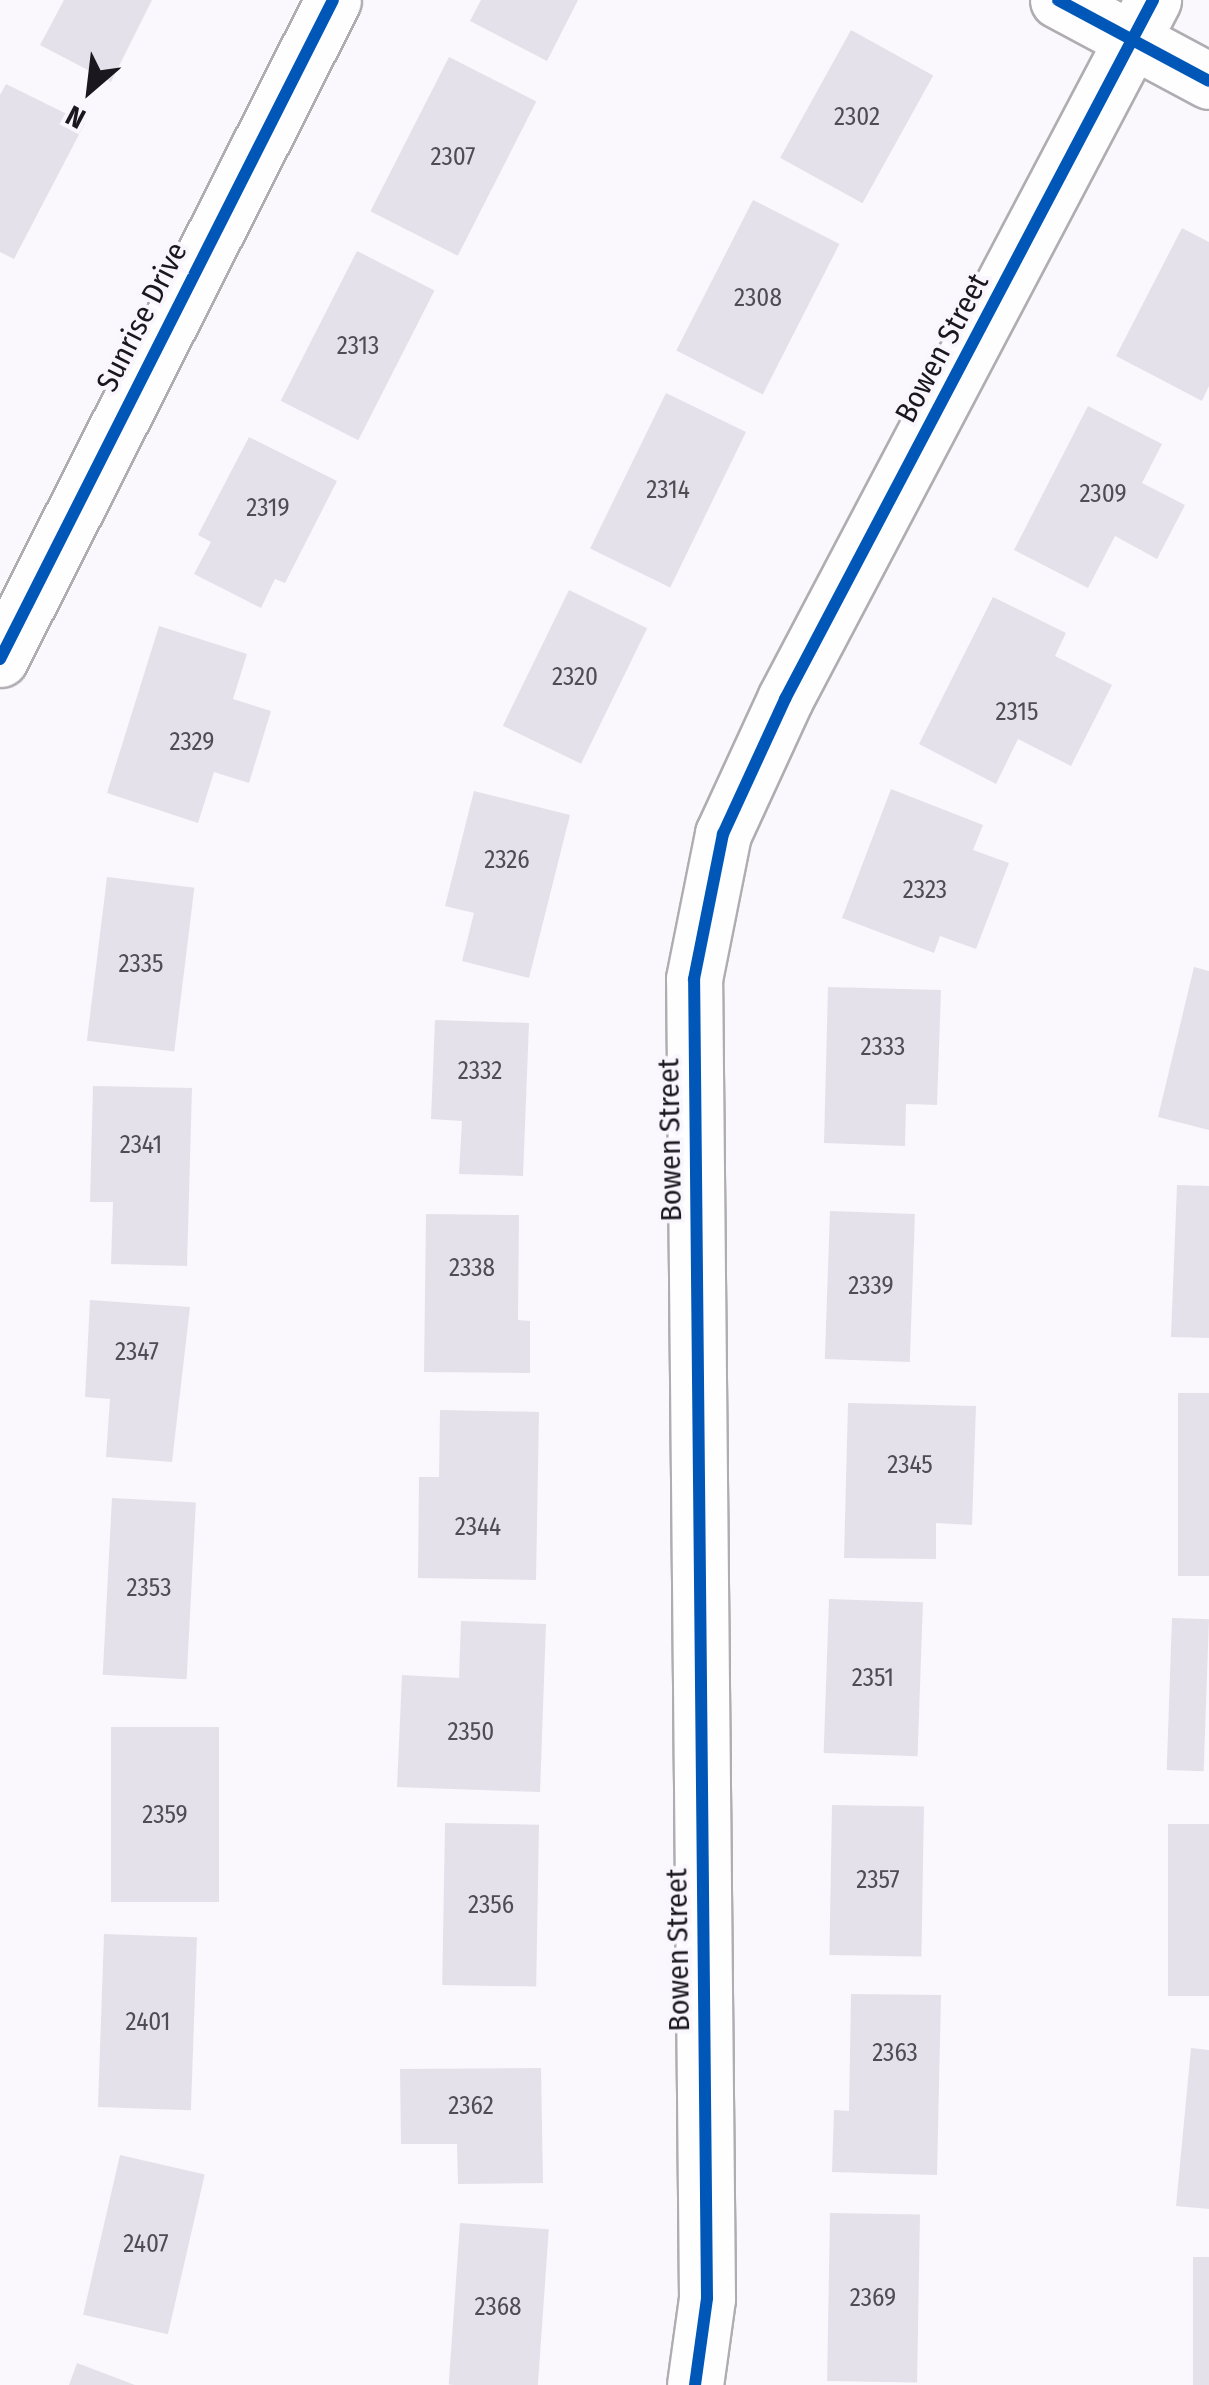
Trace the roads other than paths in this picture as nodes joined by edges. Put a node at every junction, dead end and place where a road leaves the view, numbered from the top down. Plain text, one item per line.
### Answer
1 (333, 0) edge
2 (1058, 0) edge
3 (1143, 20) edge
4 (1209, 81) edge
5 (0, 659) edge
6 (694, 2385) edge

1 - 5 street, Sunrise Drive
2 - 3 street
3 - 4 street
3 - 6 street, Bowen Street

